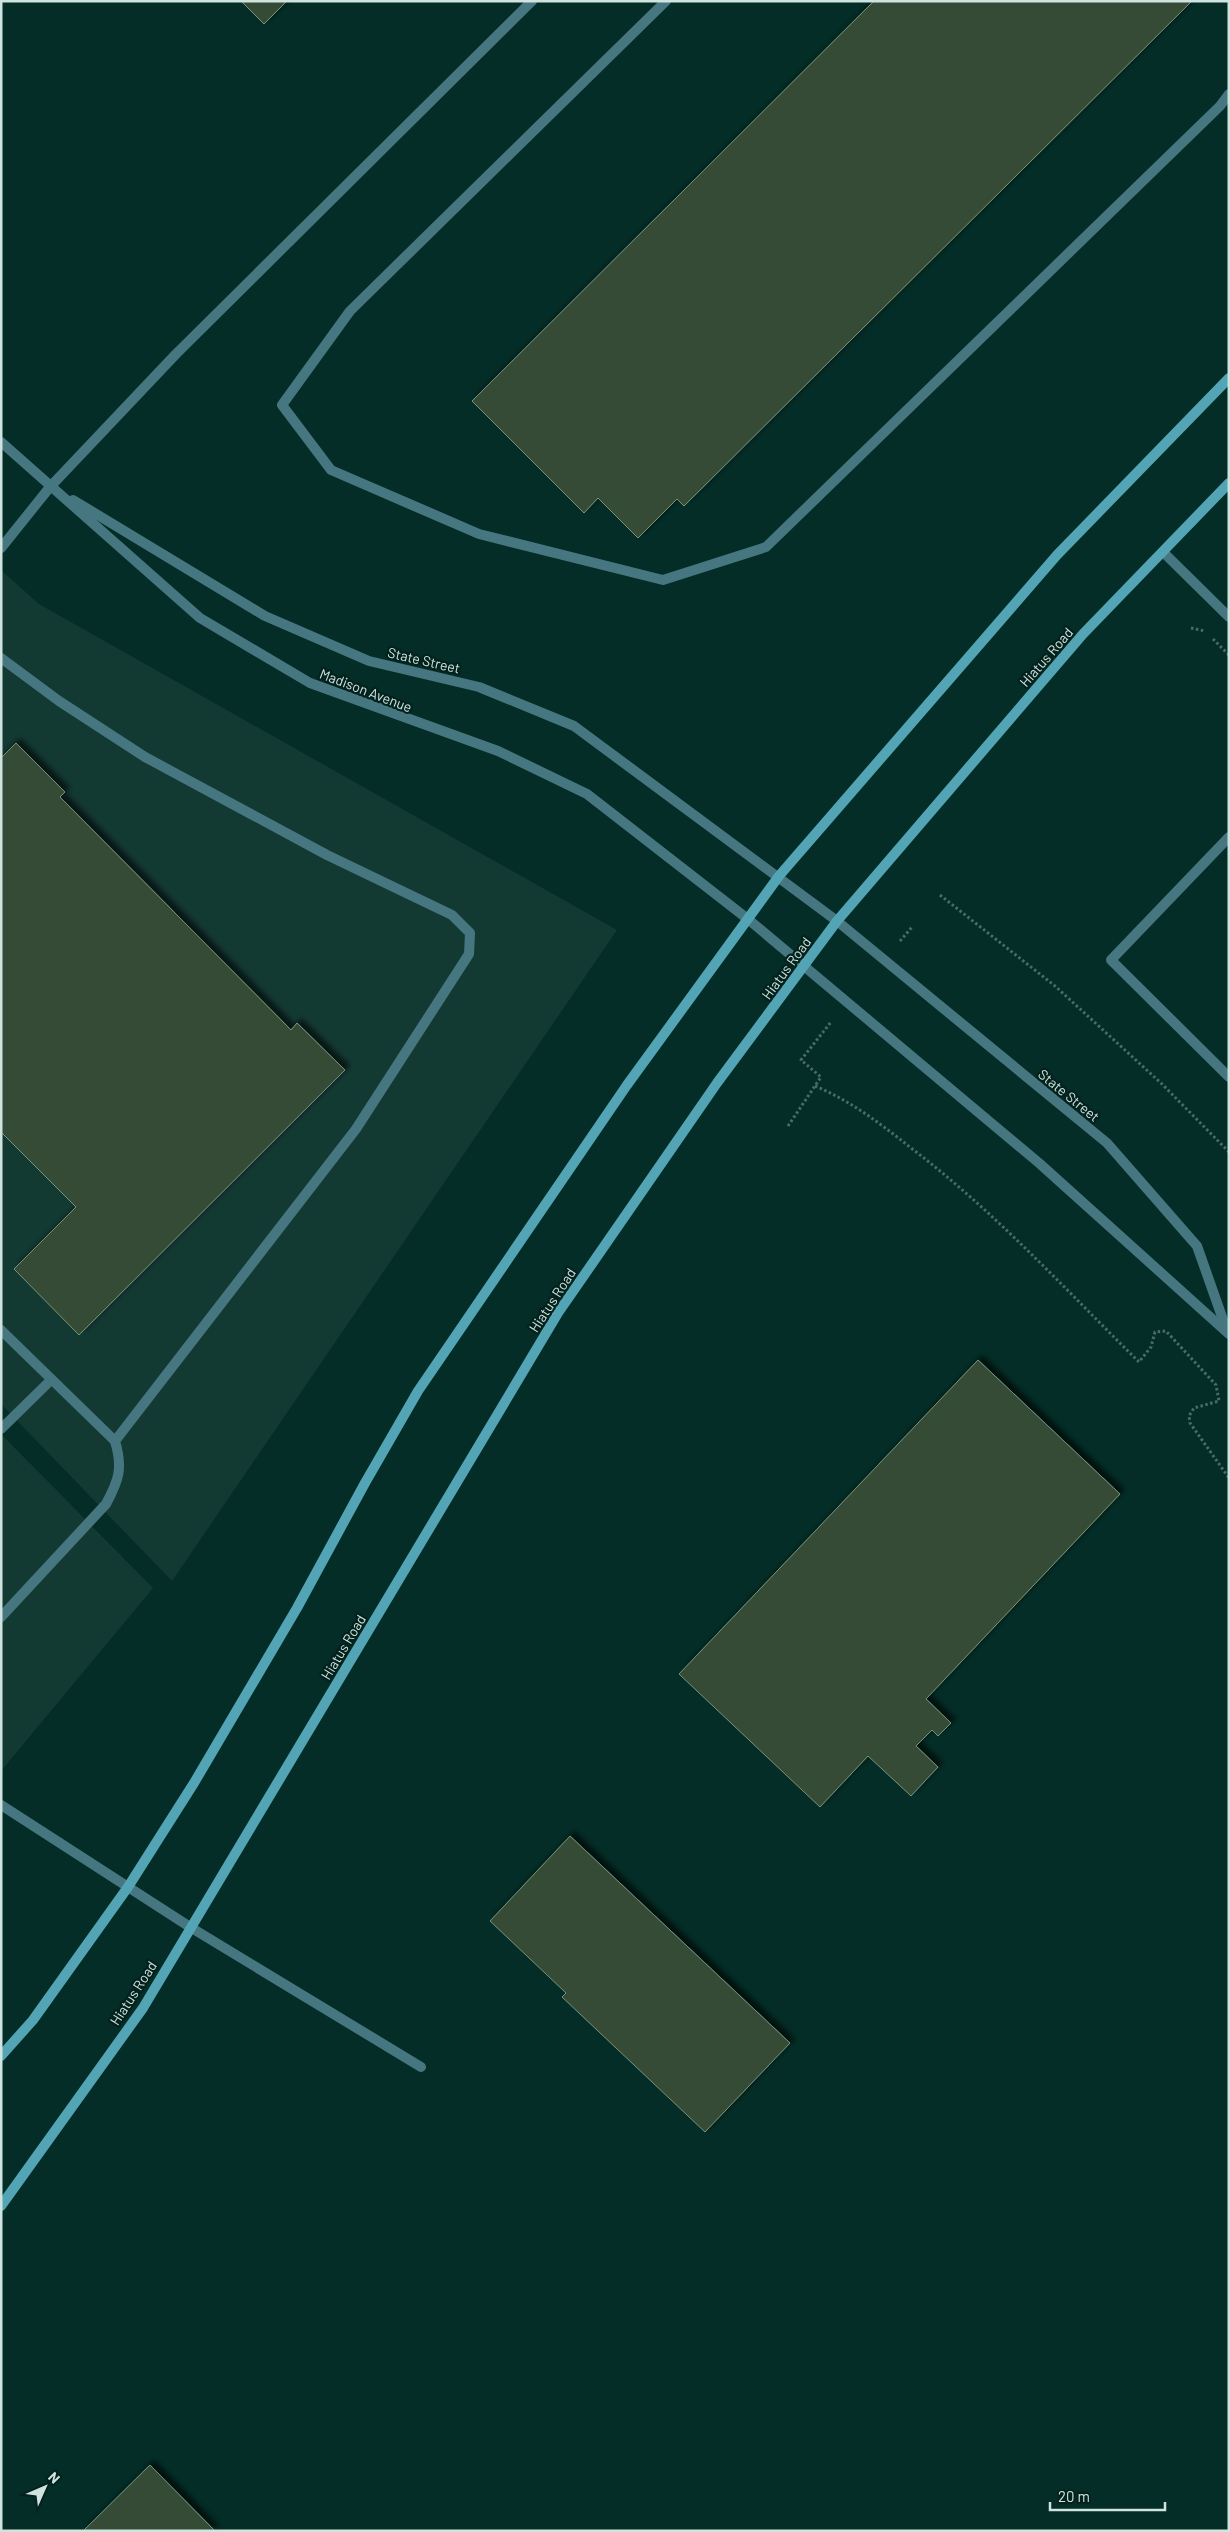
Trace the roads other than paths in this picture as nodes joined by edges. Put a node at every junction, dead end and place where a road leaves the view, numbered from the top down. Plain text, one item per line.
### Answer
1 (532, 1) edge
2 (666, 1) edge
3 (1229, 94) edge
4 (1229, 378) edge
5 (1, 442) edge
6 (1229, 484) edge
7 (50, 487) junction
8 (1, 548) edge
9 (1163, 552) junction
10 (1229, 617) edge
11 (1, 658) edge
12 (1229, 837) edge
13 (779, 876) junction
14 (749, 920) junction
15 (837, 921) junction
16 (804, 967) junction
17 (1229, 1077) edge
18 (1, 1330) edge
19 (1228, 1333) edge
20 (51, 1380) junction
21 (1, 1429) edge
22 (114, 1441) junction
23 (1, 1616) edge
24 (1, 1805) edge
25 (128, 1887) junction
26 (190, 1926) junction
27 (1, 2056) edge
28 (421, 2067) dead end
29 (1, 2206) edge

1 - 7 street
2 - 3 street
4 - 13 main road
5 - 7 street, Madison Avenue
6 - 9 main road, Hiatus Road
7 - 8 street
7 - 13 street, State Street
7 - 14 street, Madison Avenue
9 - 10 street
9 - 15 main road, Hiatus Road
11 - 22 street
12 - 17 street
13 - 14 main road
13 - 15 street, State Street
14 - 16 street, Madison Avenue
14 - 25 main road
15 - 16 main road, Hiatus Road
15 - 19 street, State Street
16 - 19 street, State Street
16 - 26 main road, Hiatus Road
18 - 20 street
20 - 21 street
20 - 22 street
22 - 23 street
24 - 25 street
25 - 26 street
25 - 27 main road
26 - 28 street
26 - 29 main road, Hiatus Road

